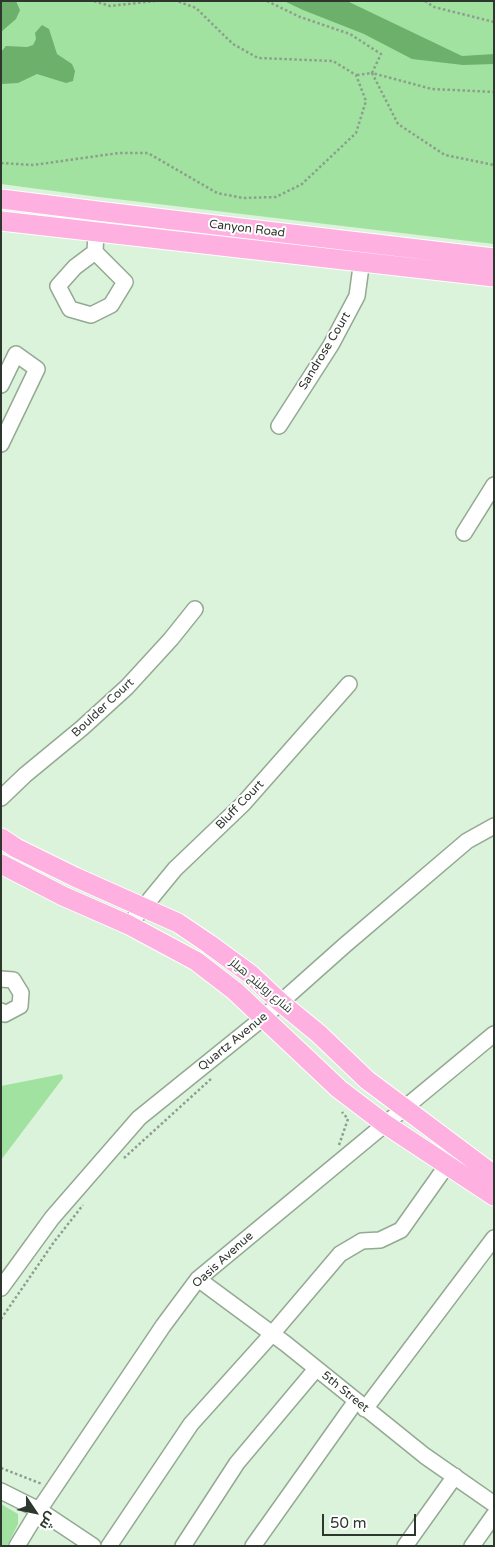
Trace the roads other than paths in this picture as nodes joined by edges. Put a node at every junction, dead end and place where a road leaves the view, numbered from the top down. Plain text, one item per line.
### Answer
1 (1, 198) edge
2 (97, 212) junction
3 (1, 221) edge
4 (96, 232) junction
5 (364, 243) junction
6 (95, 252) junction
7 (494, 258) edge
8 (362, 262) junction
9 (494, 277) edge
10 (1, 384) edge
11 (279, 426) dead end
12 (1, 444) edge
13 (494, 485) edge
14 (464, 533) dead end
15 (195, 609) dead end
16 (349, 684) dead end
17 (1, 798) edge
18 (494, 826) edge
19 (1, 838) edge
20 (1, 864) edge
21 (142, 907) junction
22 (129, 925) junction
23 (1, 979) edge
24 (280, 1002) junction
25 (1, 1011) edge
26 (263, 1018) junction
27 (494, 1034) edge
28 (404, 1108) junction
29 (385, 1124) junction
30 (447, 1165) junction
31 (494, 1175) edge
32 (494, 1196) edge
33 (494, 1238) edge
34 (198, 1279) junction
35 (1, 1288) edge
36 (272, 1334) junction
37 (316, 1369) junction
38 (361, 1405) junction
39 (455, 1476) junction
40 (1, 1491) edge
41 (494, 1504) edge
42 (39, 1510) junction
43 (494, 1515) edge
44 (17, 1546) edge
45 (93, 1546) edge
46 (109, 1546) edge
47 (183, 1546) edge
48 (253, 1546) edge
49 (405, 1546) edge
50 (472, 1546) edge

1 - 2 main road, Canyon Road
2 - 4 street
2 - 5 main road, Canyon Road
3 - 4 main road, Canyon Road
4 - 6 street
4 - 8 main road, Canyon Road
5 - 7 main road, Canyon Road
5 - 8 street, Sandrose Court
6 - 6 street
8 - 9 main road, Canyon Road
8 - 11 street, Sandrose Court
10 - 12 street
13 - 14 street
15 - 17 street, Boulder Court
16 - 21 street, Bluff Court
18 - 24 street, Quartz Avenue
19 - 21 main road, شارع رولينج هيلز
20 - 22 main road, شارع رولينج هيلز
21 - 22 street, Bluff Court
21 - 24 main road, شارع رولينج هيلز
22 - 26 main road, شارع رولينج هيلز
23 - 25 street
24 - 26 street, Quartz Avenue
24 - 28 main road, شارع رولينج هيلز
26 - 29 main road, شارع رولينج هيلز
26 - 35 street, Quartz Avenue
27 - 28 street, Oasis Avenue
28 - 29 street, Oasis Avenue
28 - 31 main road, شارع رولينج هيلز
29 - 30 main road, شارع رولينج هيلز
29 - 34 street, Oasis Avenue
30 - 32 main road, شارع رولينج هيلز
30 - 36 street
33 - 38 street
34 - 36 street, 5th Street
34 - 42 street, Oasis Avenue
36 - 37 street, 5th Street
36 - 46 street
37 - 38 street, 5th Street
37 - 47 street
38 - 39 street, 5th Street
38 - 48 street
39 - 41 street, 5th Street
39 - 49 street
40 - 42 street
42 - 44 street, Oasis Avenue
42 - 45 street
43 - 50 street

